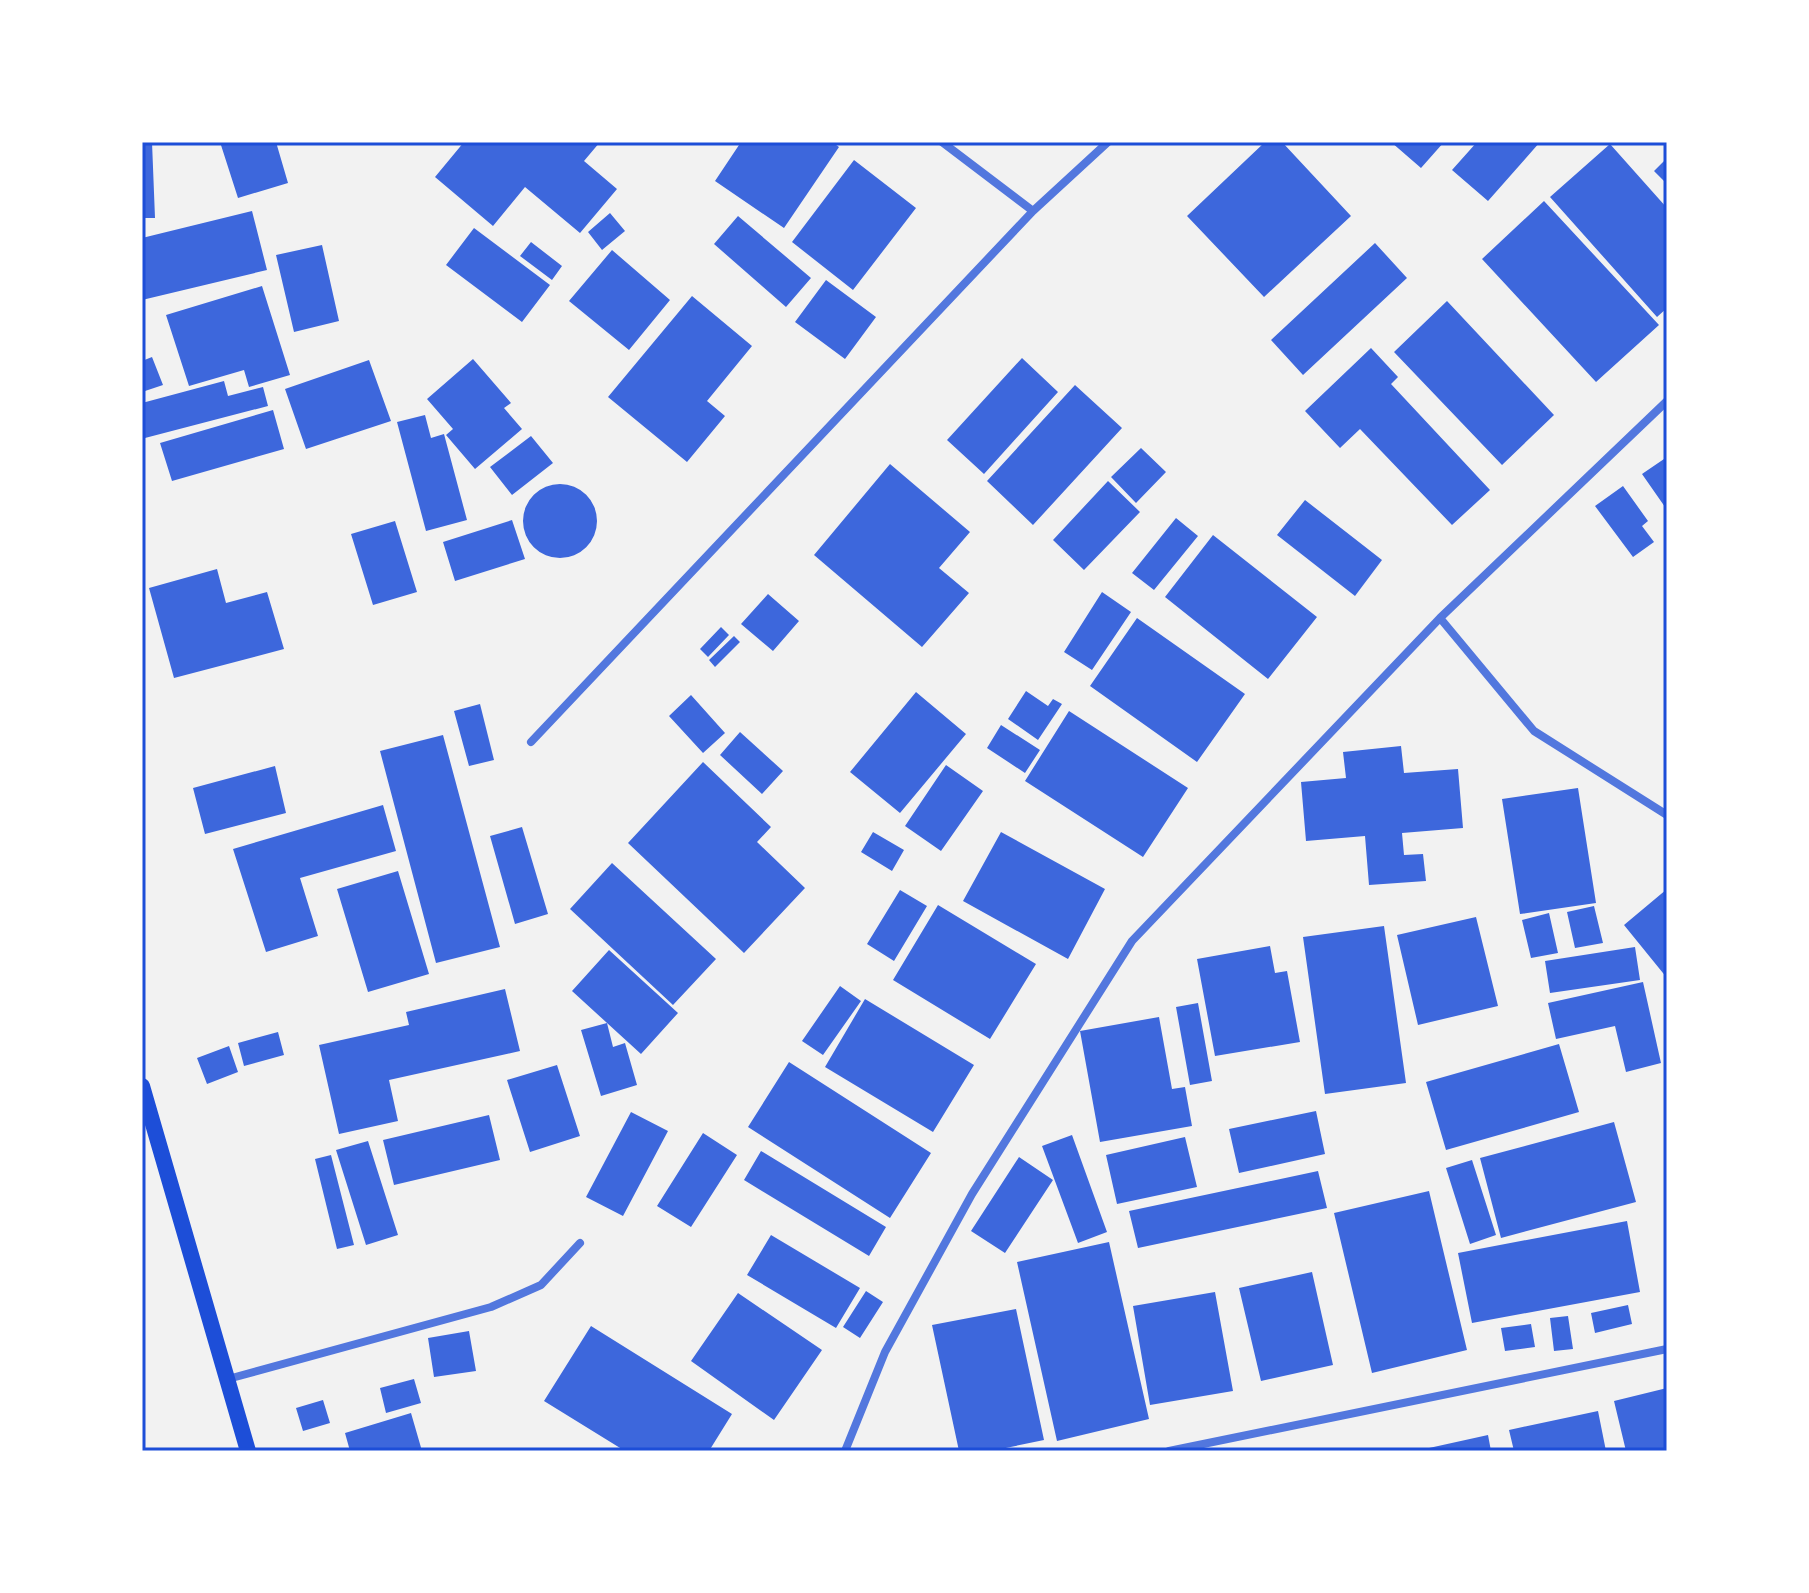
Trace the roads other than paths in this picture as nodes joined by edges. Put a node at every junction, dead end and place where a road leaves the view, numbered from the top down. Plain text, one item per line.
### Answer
1 (942, 142) edge
2 (1108, 142) edge
3 (1033, 211) junction
4 (1667, 401) edge
5 (1440, 618) junction
6 (531, 742) dead end
7 (1667, 815) edge
8 (142, 1086) edge
9 (580, 1243) dead end
10 (1667, 1349) edge
11 (227, 1380) junction
12 (248, 1451) edge
13 (845, 1451) edge
14 (1169, 1451) edge

1 - 3 street
2 - 3 street
3 - 6 street
4 - 5 street
5 - 7 street
5 - 13 street
8 - 11 main road
9 - 11 street
10 - 14 street
11 - 12 main road

